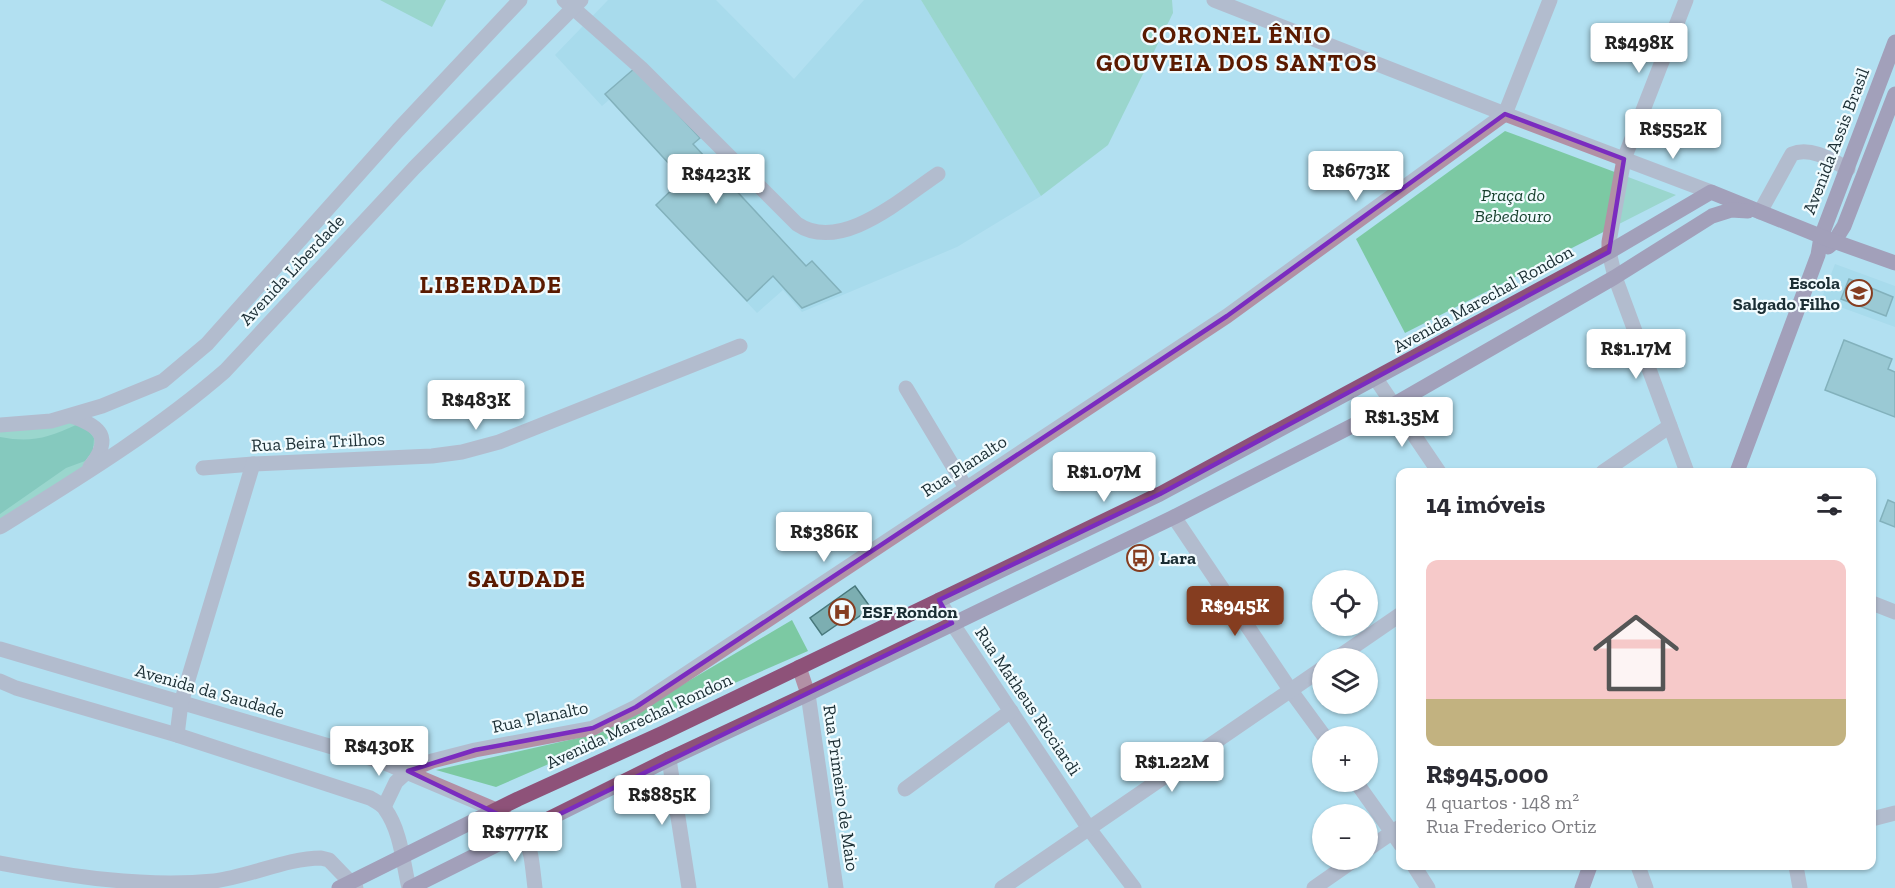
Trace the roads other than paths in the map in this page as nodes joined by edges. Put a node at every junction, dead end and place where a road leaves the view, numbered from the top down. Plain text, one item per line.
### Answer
1 (520, 0) edge
2 (1214, 0) edge
3 (1551, 0) edge
4 (1686, 0) edge
5 (573, 3) edge
6 (1895, 42) edge
7 (1895, 93) edge
8 (1505, 114) junction
9 (1862, 129) junction
10 (1879, 135) junction
11 (1624, 159) junction
12 (1848, 168) junction
13 (938, 174) dead end
14 (1711, 192) junction
15 (1760, 212) junction
16 (1827, 239) junction
17 (1609, 252) junction
18 (1895, 263) edge
19 (1615, 277) junction
20 (740, 346) dead end
21 (1376, 379) junction
22 (906, 388) dead end
23 (1393, 405) junction
24 (71, 416) junction
25 (0, 425) edge
26 (1670, 426) junction
27 (254, 464) junction
28 (203, 468) dead end
29 (1436, 468) edge
30 (1609, 468) edge
31 (1686, 468) edge
32 (1738, 468) edge
33 (83, 476) junction
34 (966, 488) junction
35 (1174, 517) junction
36 (0, 527) edge
37 (939, 600) junction
38 (1876, 605) edge
39 (1895, 612) edge
40 (1396, 617) edge
41 (952, 623) junction
42 (1352, 648) edge
43 (0, 649) edge
44 (799, 667) junction
45 (1312, 676) edge
46 (0, 681) edge
47 (1291, 691) junction
48 (808, 694) junction
49 (181, 703) junction
50 (1011, 711) junction
51 (1317, 726) edge
52 (177, 735) junction
53 (669, 759) junction
54 (408, 771) junction
55 (905, 789) dead end
56 (1364, 792) edge
57 (384, 807) junction
58 (496, 810) junction
59 (1895, 813) edge
60 (1876, 818) edge
61 (1090, 830) junction
62 (523, 832) junction
63 (1396, 832) edge
64 (1396, 835) edge
65 (1378, 844) edge
66 (402, 856) junction
67 (0, 863) edge
68 (1340, 870) edge
69 (1417, 870) edge
70 (1589, 870) edge
71 (1639, 870) edge
72 (1797, 870) edge
73 (349, 886) edge
74 (410, 888) edge
75 (535, 888) edge
76 (689, 888) edge
77 (836, 888) edge
78 (1002, 888) edge
79 (1134, 888) edge
80 (1314, 888) edge
81 (1428, 888) edge
82 (1582, 888) edge
83 (1646, 888) edge
84 (1800, 888) edge

1 - 24 street, Avenida Liberdade
2 - 8 street
3 - 8 street
4 - 11 street
5 - 13 street
5 - 33 street, Avenida Liberdade
6 - 9 main road, Avenida Assis Brasil
7 - 10 main road, Avenida Assis Brasil
8 - 11 street
8 - 34 street, Rua Planalto
9 - 10 main road
9 - 12 main road, Avenida Assis Brasil
10 - 16 main road, Avenida Assis Brasil
11 - 14 street
11 - 17 street
12 - 15 street
12 - 16 main road, Avenida Assis Brasil
14 - 15 main road
14 - 17 main road, Avenida Marechal Rondon
15 - 16 main road
15 - 19 main road
16 - 18 main road
16 - 32 main road, Avenida Assis Brasil
17 - 19 street
17 - 21 main road, Avenida Marechal Rondon
19 - 23 main road
19 - 26 street
20 - 27 street, Rua Beira Trilhos
21 - 23 street
21 - 37 main road, Avenida Marechal Rondon
22 - 34 street
23 - 29 street
23 - 35 main road
24 - 25 street, Avenida Liberdade
24 - 33 street
26 - 30 street
26 - 31 street
27 - 28 street, Rua Beira Trilhos
27 - 49 street
33 - 36 street, Avenida Liberdade
34 - 54 street, Rua Planalto
35 - 41 main road
35 - 47 street
37 - 41 street
37 - 44 main road, Avenida Marechal Rondon
38 - 39 street
40 - 42 street
41 - 48 main road
41 - 50 street, Rua Matheus Ricciardi
43 - 49 street, Avenida da Saudade
44 - 48 street
44 - 58 main road, Avenida Marechal Rondon
45 - 47 street
46 - 52 street
47 - 51 street
47 - 61 street
48 - 53 main road
48 - 77 street, Rua Primeiro de Maio
49 - 52 street
49 - 54 street, Avenida da Saudade
50 - 55 street
50 - 61 street, Rua Matheus Ricciardi
52 - 57 street
53 - 62 main road
53 - 76 street
54 - 57 street
54 - 58 street
56 - 63 street
57 - 66 street
58 - 62 street
58 - 66 main road, Avenida Marechal Rondon
59 - 60 street
61 - 78 street
61 - 79 street, Rua Matheus Ricciardi
62 - 74 main road
62 - 75 street
64 - 65 street
66 - 73 main road, Avenida Marechal Rondon
66 - 74 street
67 - 73 street
68 - 80 street
69 - 81 street
70 - 82 main road
71 - 83 street
72 - 84 street

